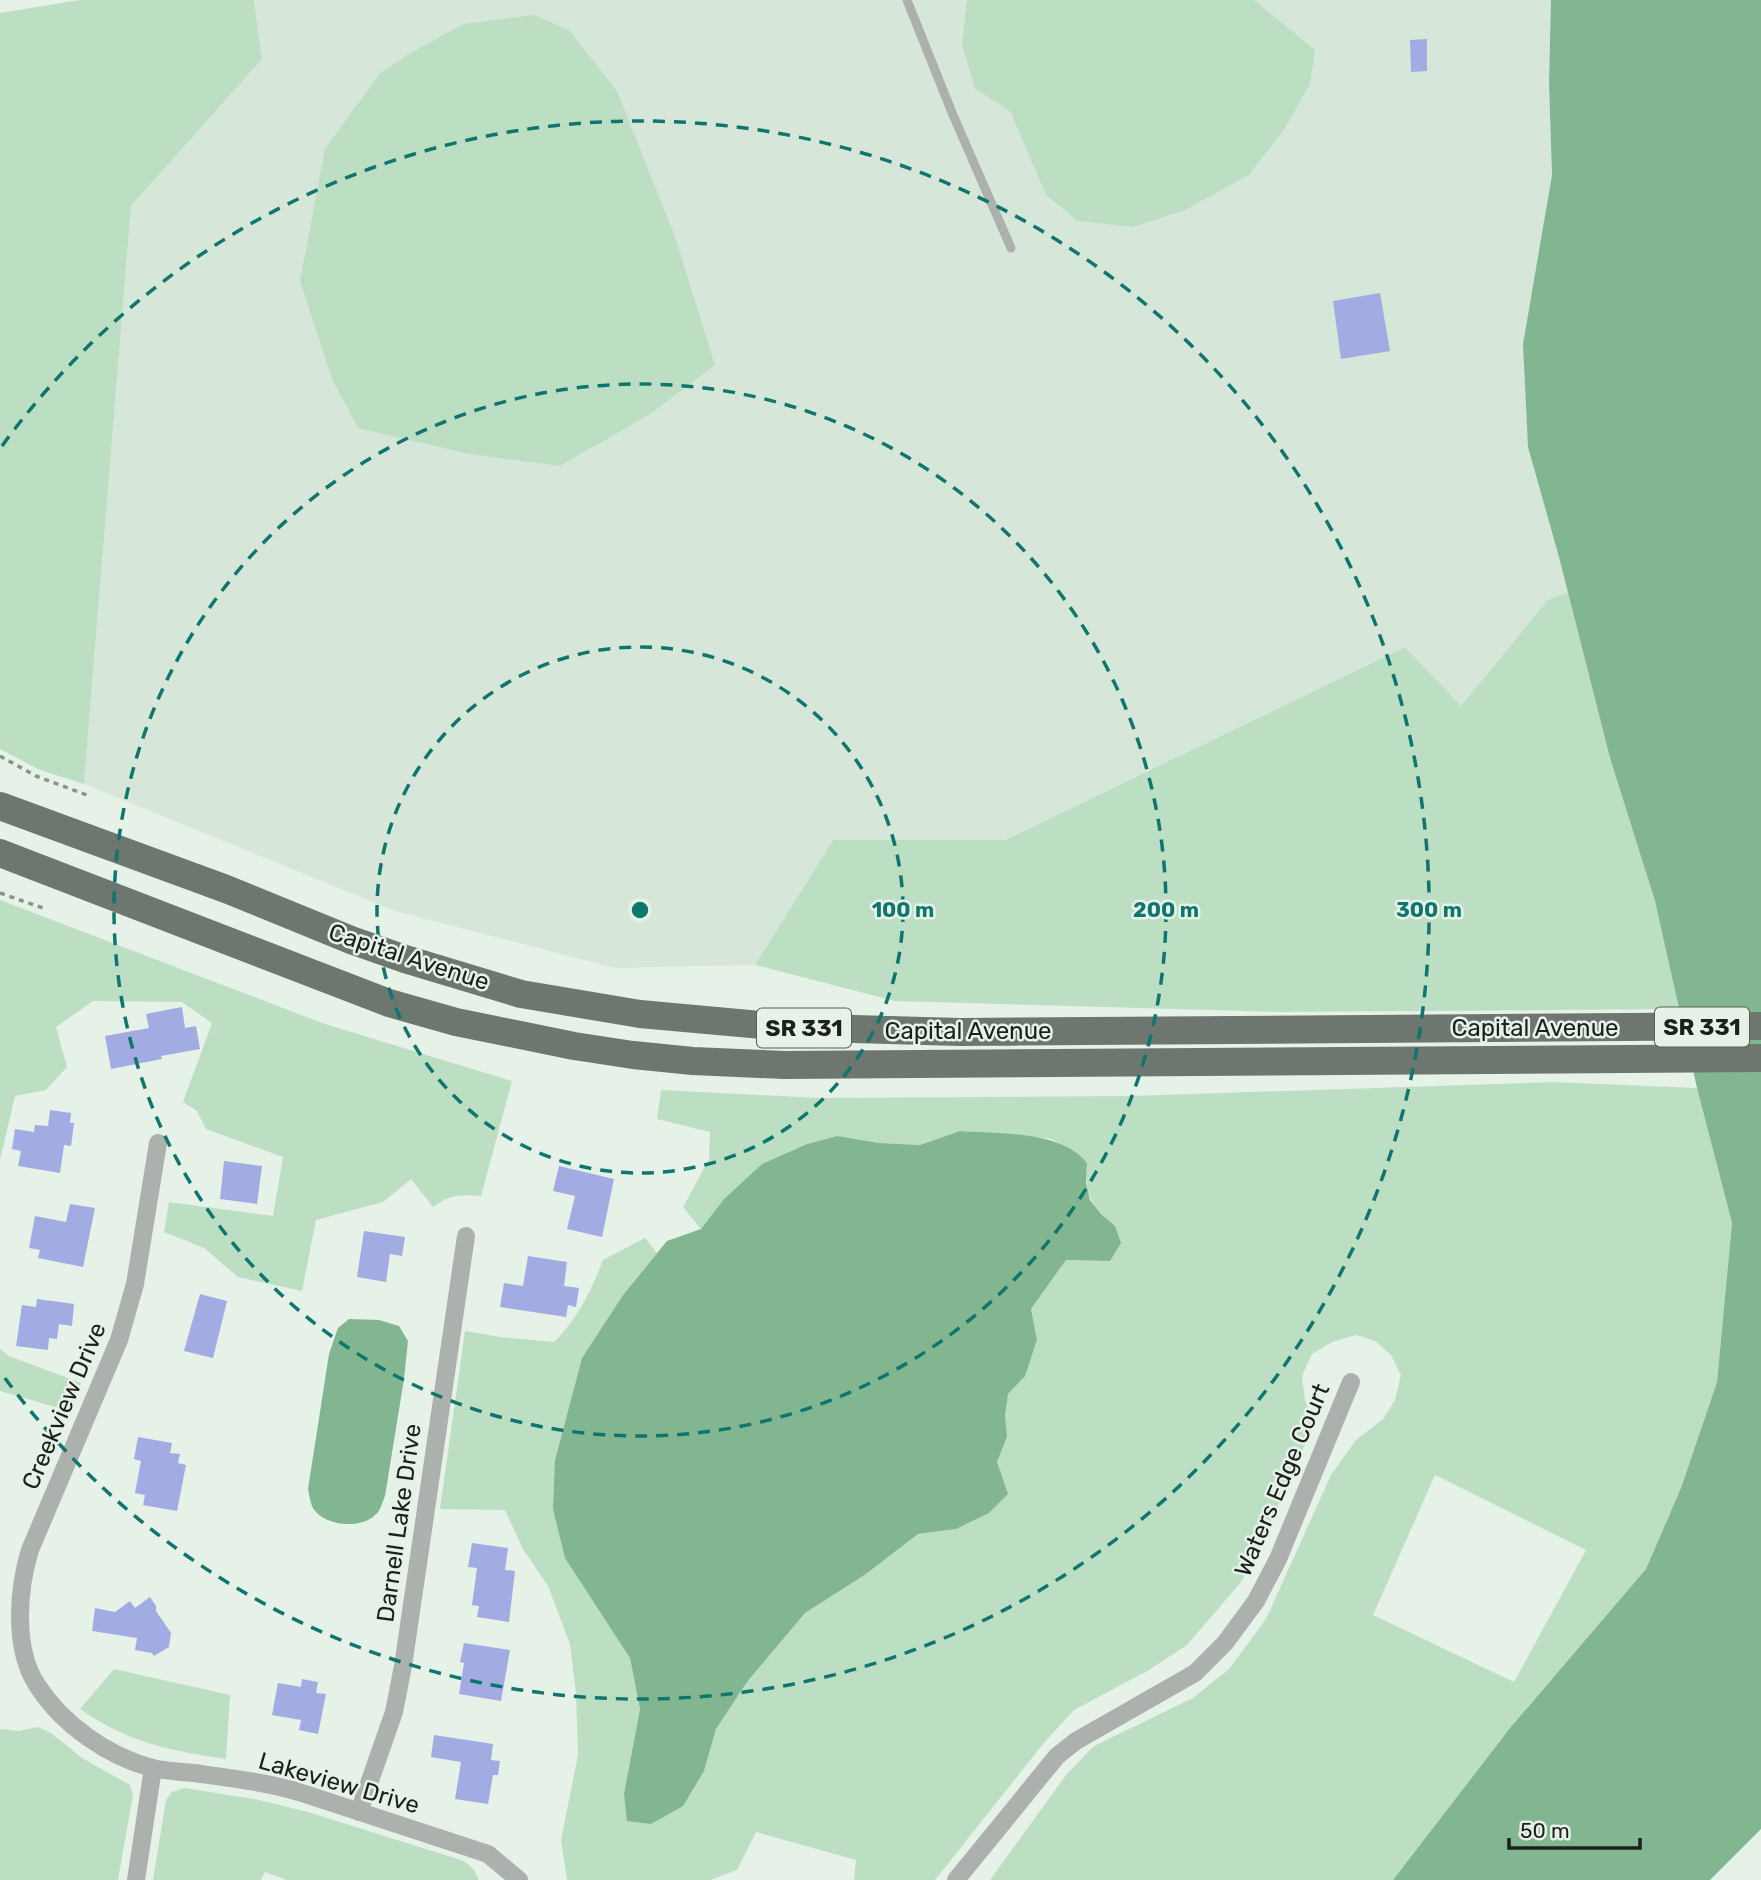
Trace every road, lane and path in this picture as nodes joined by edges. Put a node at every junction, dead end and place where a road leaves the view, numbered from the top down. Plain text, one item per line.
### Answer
1 (907, 0) edge
2 (1011, 248) dead end
3 (0, 756) edge
4 (87, 794) dead end
5 (0, 806) edge
6 (0, 853) edge
7 (0, 893) edge
8 (43, 908) dead end
9 (1761, 1026) edge
10 (1761, 1058) edge
11 (158, 1143) dead end
12 (467, 1236) dead end
13 (1351, 1382) dead end
14 (36, 1684) joint
15 (153, 1768) junction
16 (359, 1812) junction
17 (136, 1880) edge
18 (519, 1880) edge
19 (956, 1880) edge

1 - 2 lane
3 - 4 path
5 - 9 highway, Capital Avenue / SR 331
6 - 10 highway, Capital Avenue / SR 331
7 - 8 path
11 - 14 street, Creekview Drive
12 - 16 street, Darnell Lake Drive
13 - 19 street, Waters Edge Court
14 - 15 street, Lakeview Drive
15 - 16 street, Lakeview Drive
15 - 17 street
16 - 18 street, Lakeview Drive

